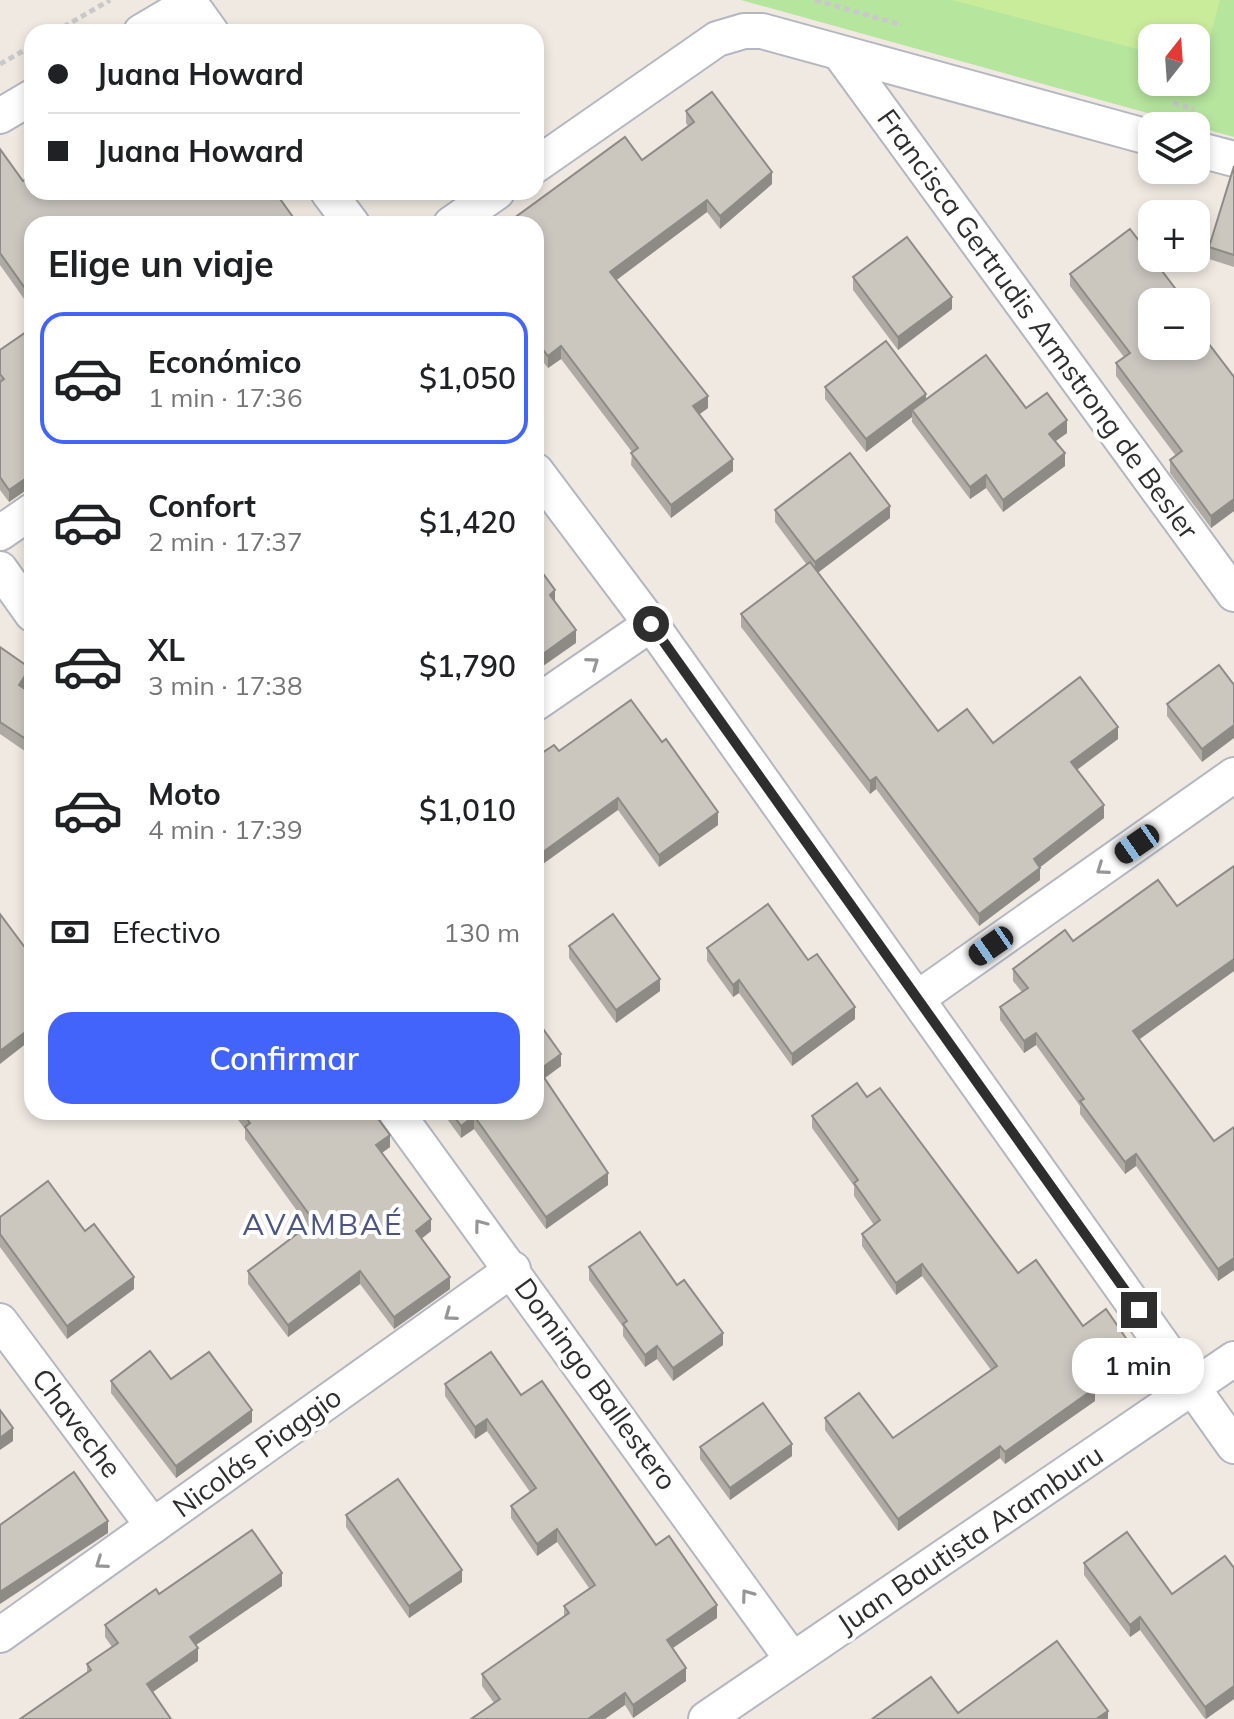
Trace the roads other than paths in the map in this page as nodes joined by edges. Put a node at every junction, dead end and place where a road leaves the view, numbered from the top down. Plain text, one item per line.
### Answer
1 (189, 2) edge
2 (154, 24) edge
3 (205, 24) edge
4 (841, 55) junction
5 (24, 102) edge
6 (0, 116) edge
7 (1138, 134) edge
8 (1210, 153) edge
9 (544, 159) edge
10 (1234, 159) edge
11 (486, 200) edge
12 (462, 216) edge
13 (544, 482) edge
14 (24, 516) edge
15 (0, 533) edge
16 (0, 569) edge
17 (1234, 594) edge
18 (24, 603) edge
19 (651, 624) junction
20 (544, 698) edge
21 (1234, 775) edge
22 (918, 998) junction
23 (402, 1120) edge
24 (513, 1269) junction
25 (0, 1321) edge
26 (1234, 1359) edge
27 (1194, 1388) junction
28 (1234, 1446) edge
29 (153, 1526) junction
30 (0, 1635) edge
31 (792, 1659) junction
32 (706, 1719) edge

1 - 2 street
1 - 3 street
4 - 7 street
4 - 9 street
4 - 17 street, Francisca Gertrudis Armstrong de Besler
5 - 6 street
8 - 10 street
11 - 12 street
13 - 19 street
14 - 15 street
16 - 18 street
20 -> 19 street
19 - 22 street
21 -> 22 street
22 - 27 street
24 -> 23 street, Domingo Ballestero
24 -> 29 street, Nicolás Piaggio
31 -> 24 street, Domingo Ballestero
25 - 29 street, Chaveche
26 - 27 street, Juan Bautista Aramburu
27 - 28 street
27 - 31 street, Juan Bautista Aramburu
29 -> 30 street, Nicolás Piaggio
31 - 32 street, Juan Bautista Aramburu

